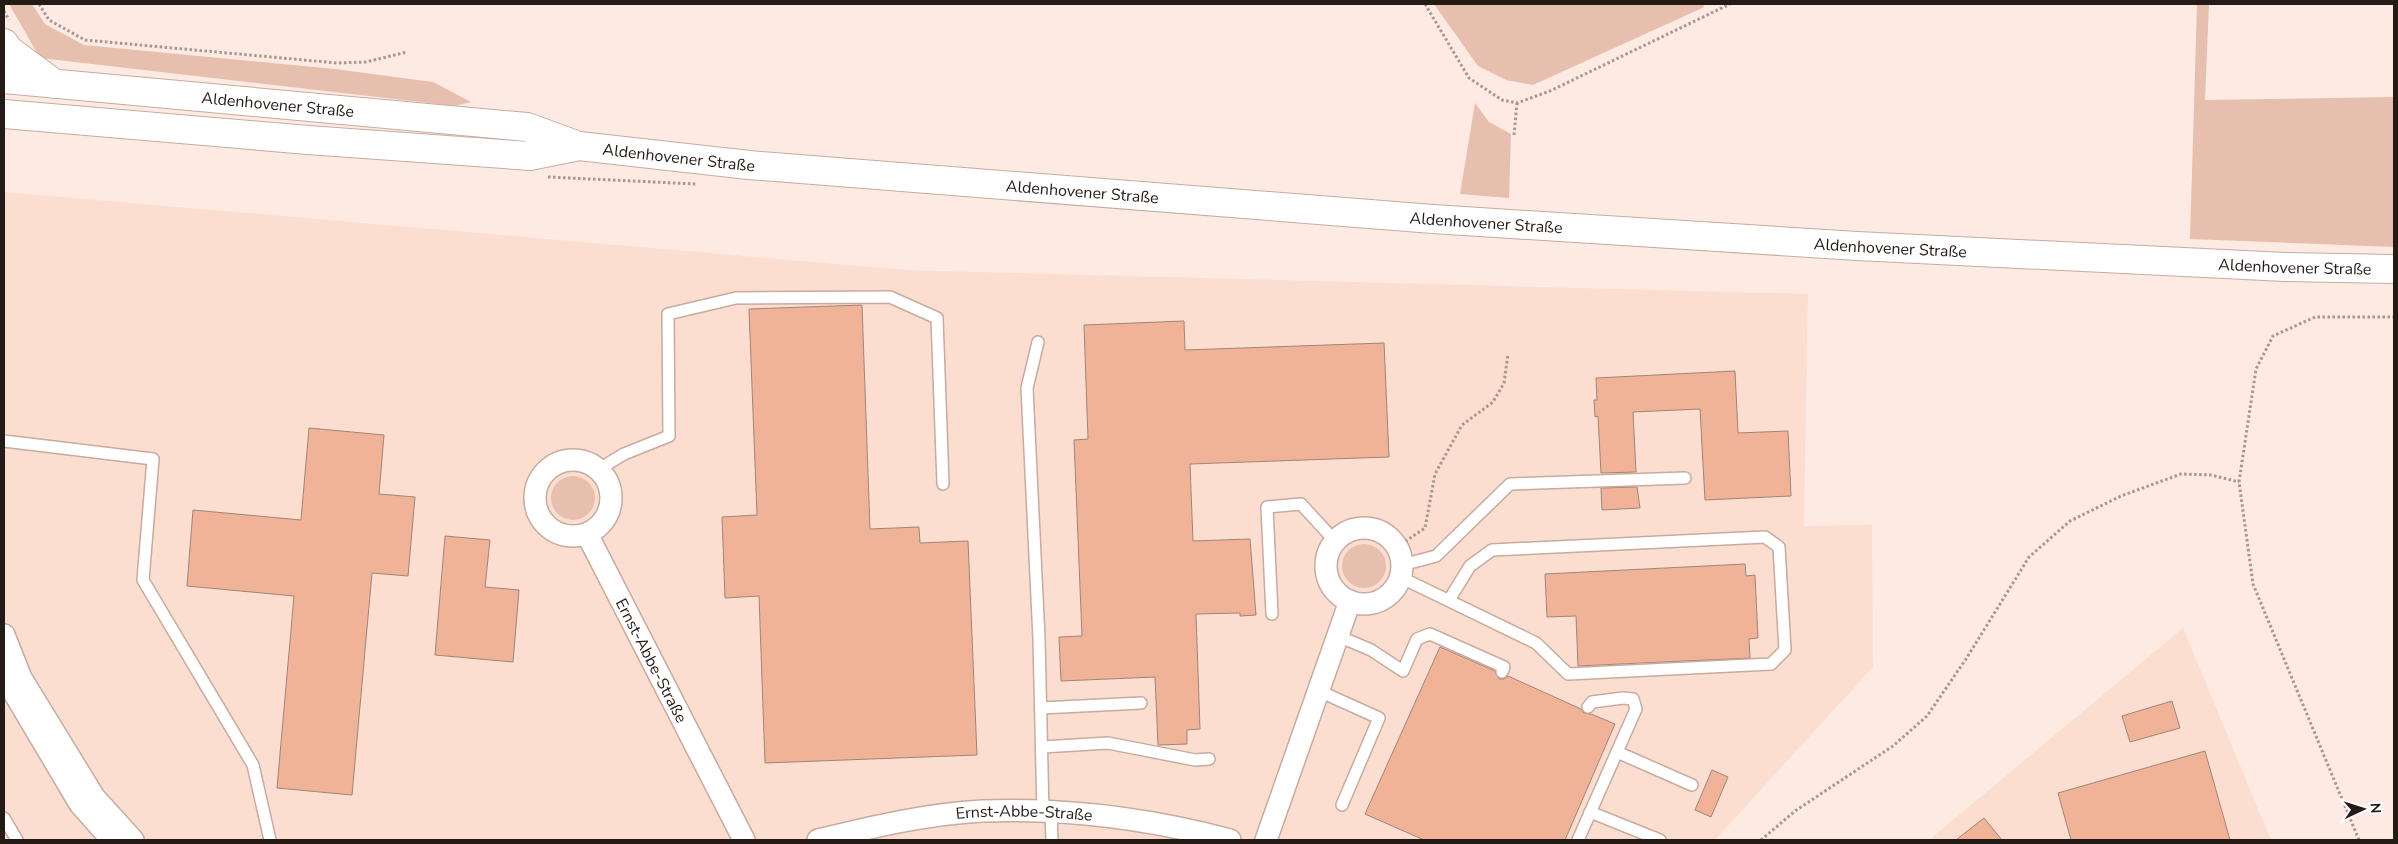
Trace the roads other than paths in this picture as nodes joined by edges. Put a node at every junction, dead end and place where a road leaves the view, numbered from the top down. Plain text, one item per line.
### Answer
1 (4, 43) edge
2 (4, 79) edge
3 (55, 84) junction
4 (4, 114) edge
5 (579, 146) junction
6 (2394, 269) edge
7 (1038, 342) dead end
8 (4, 441) edge
9 (599, 469) junction
10 (1685, 478) dead end
11 (943, 484) dead end
12 (587, 534) junction
13 (1335, 541) junction
14 (1399, 563) junction
15 (1449, 600) junction
16 (1350, 601) junction
17 (1272, 614) dead end
18 (4, 635) edge
19 (1338, 636) junction
20 (1502, 672) dead end
21 (4, 676) edge
22 (1319, 691) junction
23 (1141, 703) dead end
24 (1588, 707) dead end
25 (1041, 708) junction
26 (1042, 747) junction
27 (1617, 752) junction
28 (1209, 759) dead end
29 (1692, 785) dead end
30 (1342, 805) dead end
31 (1590, 812) junction
32 (1047, 813) junction
33 (4, 818) edge
34 (16, 840) edge
35 (112, 840) edge
36 (133, 840) edge
37 (270, 840) edge
38 (744, 840) edge
39 (818, 840) edge
40 (1052, 840) edge
41 (1230, 840) edge
42 (1266, 840) edge
43 (1578, 840) edge
44 (1660, 840) edge

1 - 3 main road
2 - 3 main road, Aldenhovener Straße
3 - 5 main road, Aldenhovener Straße
4 - 5 main road, Aldenhovener Straße
5 - 6 main road, Aldenhovener Straße
7 - 25 lane
8 - 37 lane
9 - 11 lane
9 - 12 street
9 - 12 street
10 - 14 lane
12 - 38 street, Ernst-Abbe-Straße
13 - 14 street
13 - 16 street
13 - 17 lane
14 - 15 lane
14 - 16 street
15 - 15 lane
16 - 19 street
18 - 36 street
19 - 20 lane
19 - 22 street
21 - 35 street
22 - 30 lane
22 - 42 street
23 - 25 lane
24 - 27 lane
25 - 26 lane
26 - 28 lane
26 - 32 lane
27 - 29 lane
27 - 31 lane
31 - 43 lane
31 - 44 lane
32 - 39 street, Ernst-Abbe-Straße
32 - 40 lane
32 - 41 street, Ernst-Abbe-Straße
33 - 34 lane

